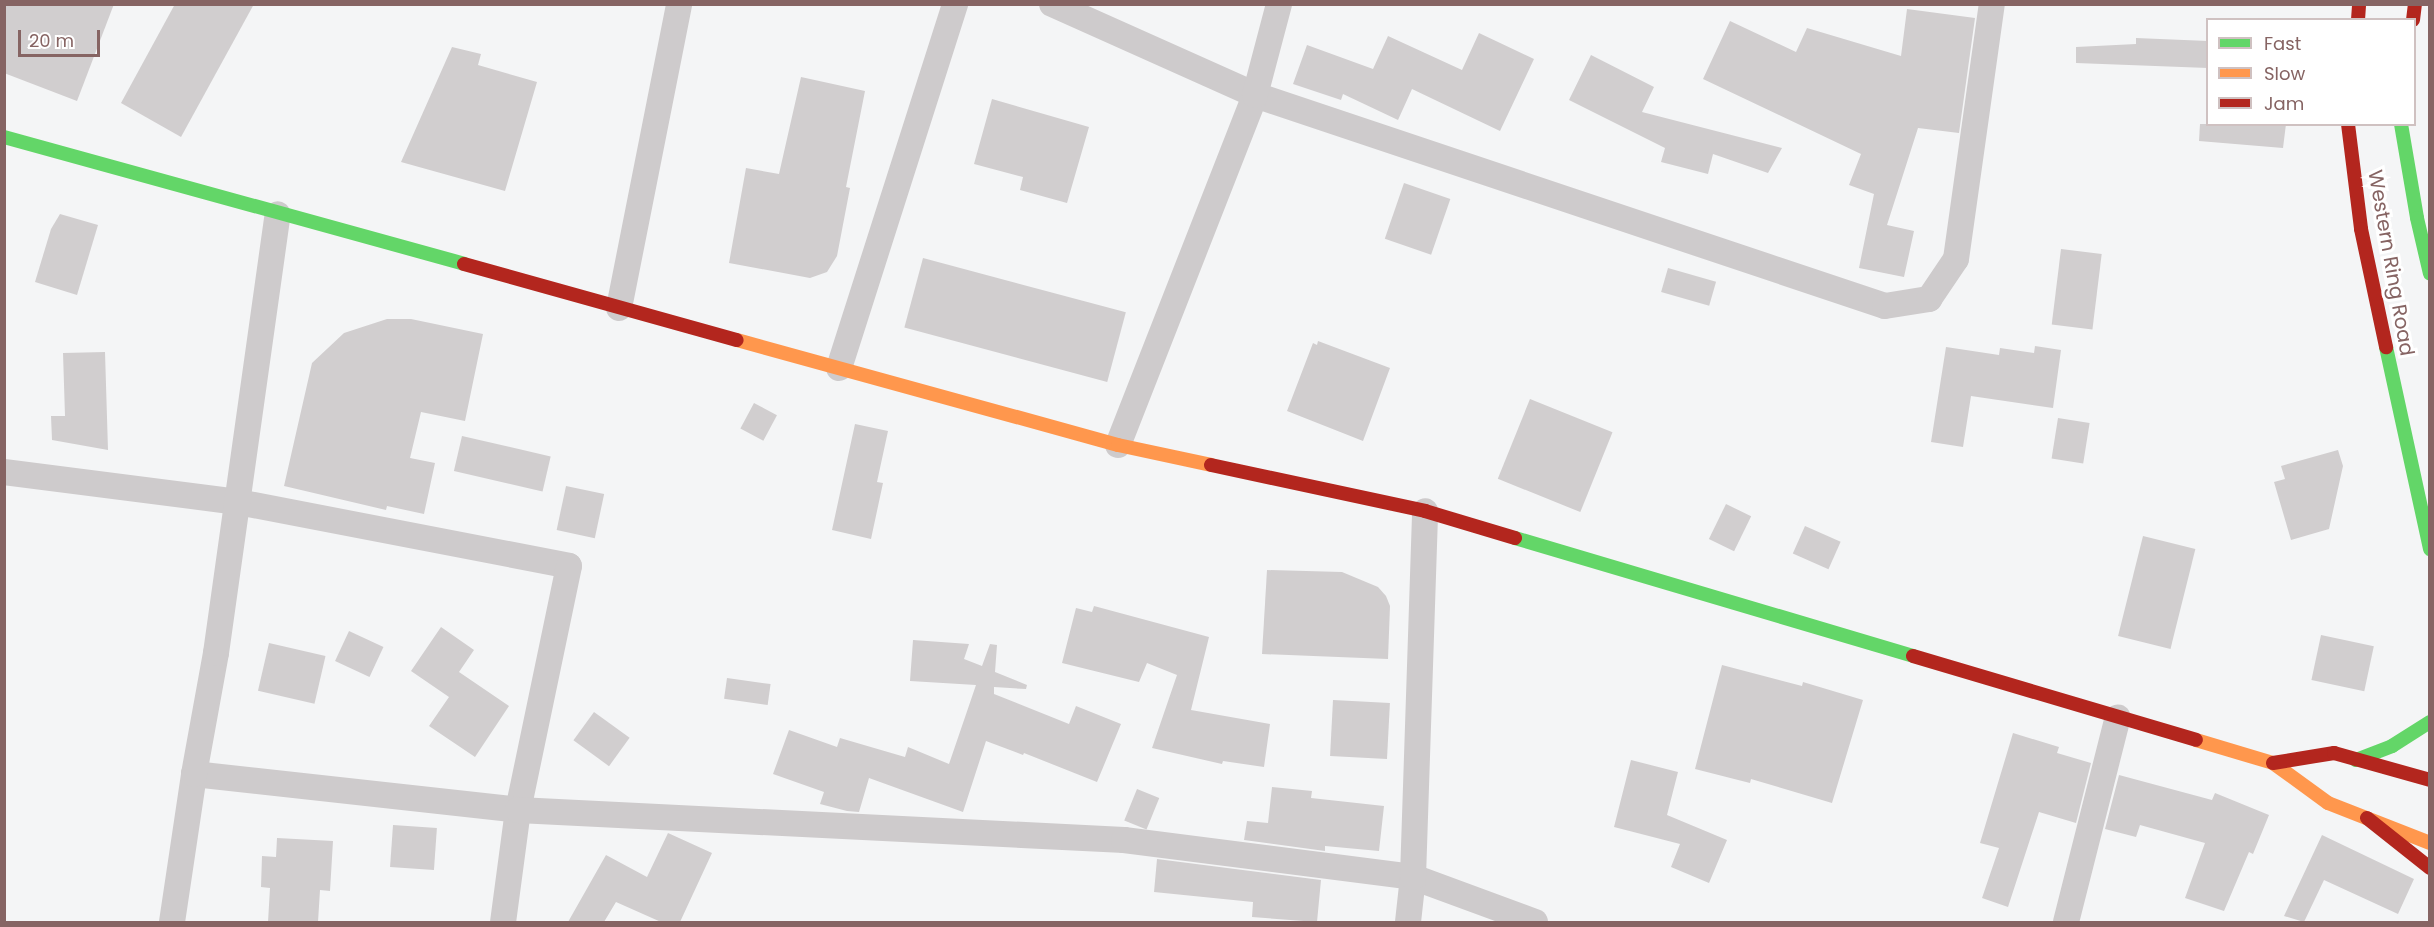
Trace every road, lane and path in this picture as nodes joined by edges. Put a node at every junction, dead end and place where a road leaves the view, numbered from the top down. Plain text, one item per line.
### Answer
1 (955, 4) edge
2 (1052, 4) edge
3 (1279, 4) edge
4 (1992, 4) edge
5 (674, 6) edge
6 (1256, 95) junction
7 (2348, 126) edge
8 (2401, 126) edge
9 (4, 137) edge
10 (278, 214) junction
11 (2423, 217) edge
12 (2430, 274) edge
13 (619, 308) junction
14 (839, 368) junction
15 (1118, 445) junction
16 (4, 472) edge
17 (238, 502) junction
18 (1425, 511) junction
19 (2430, 549) edge
20 (2118, 717) junction
21 (2430, 722) edge
22 (2356, 760) junction
23 (2273, 763) junction
24 (194, 774) junction
25 (2430, 780) edge
26 (518, 810) junction
27 (2367, 818) junction
28 (2430, 843) edge
29 (2430, 868) edge
30 (1413, 877) junction
31 (172, 922) edge
32 (503, 922) edge
33 (1408, 922) edge
34 (1535, 922) edge
35 (2066, 922) edge

1 - 14 street
2 - 6 street
3 - 6 street
4 - 6 street
5 - 13 street
6 - 15 street
7 - 19 street, Western Ring Road
8 - 11 street, Western Ring Road
9 - 10 street
10 - 13 street
10 - 17 street
11 - 12 street, Western Ring Road
13 - 14 street
14 - 15 street
15 - 18 street
16 - 17 street
17 - 24 street
17 - 26 street
18 - 20 street
18 - 30 street
20 - 23 street
20 - 35 street
21 - 22 street
22 - 23 street
22 - 25 street
23 - 27 street
24 - 26 street
24 - 31 street
26 - 30 street
26 - 32 street
27 - 28 street
27 - 29 street
30 - 33 street
30 - 34 street

